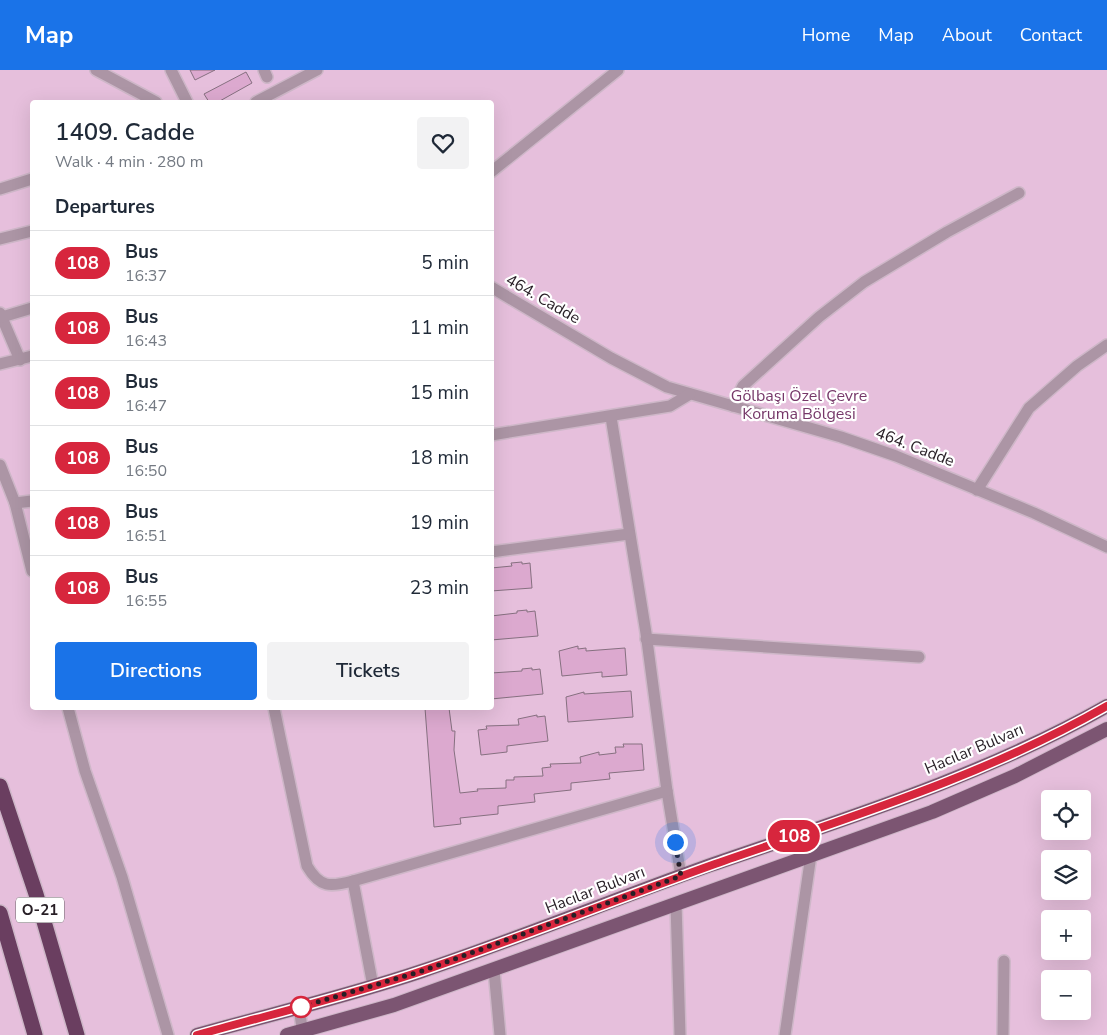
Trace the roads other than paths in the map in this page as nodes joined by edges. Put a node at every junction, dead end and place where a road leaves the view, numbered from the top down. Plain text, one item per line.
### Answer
1 (96, 70) edge
2 (171, 70) edge
3 (317, 70) edge
4 (618, 70) edge
5 (152, 100) edge
6 (186, 100) edge
7 (260, 100) edge
8 (494, 170) edge
9 (30, 180) edge
10 (0, 189) edge
11 (1020, 193) dead end
12 (30, 232) edge
13 (0, 239) edge
14 (494, 289) edge
15 (30, 308) edge
16 (1, 315) edge
17 (1107, 346) edge
18 (30, 357) edge
19 (20, 360) junction
20 (0, 364) edge
21 (690, 394) junction
22 (733, 406) junction
23 (611, 417) junction
24 (494, 435) edge
25 (0, 465) edge
26 (976, 490) junction
27 (30, 501) edge
28 (15, 503) junction
29 (629, 534) junction
30 (1107, 547) edge
31 (494, 552) edge
32 (30, 563) edge
33 (646, 640) junction
34 (919, 657) dead end
35 (1107, 706) edge
36 (69, 710) edge
37 (274, 710) edge
38 (1107, 729) edge
39 (0, 786) edge
40 (666, 791) junction
41 (811, 856) junction
42 (681, 876) junction
43 (354, 881) junction
44 (676, 904) junction
45 (0, 914) edge
46 (1004, 961) dead end
47 (494, 970) junction
48 (373, 986) junction
49 (299, 1007) junction
50 (303, 1033) edge
51 (35, 1035) edge
52 (77, 1035) edge
53 (168, 1035) edge
54 (197, 1035) edge
55 (288, 1035) edge
56 (500, 1035) edge
57 (680, 1035) edge
58 (785, 1035) edge
59 (1004, 1035) edge

1 - 5 street
2 - 6 street
3 - 7 street
4 - 8 street
9 - 10 street
11 - 22 street
12 - 13 street
14 - 21 street, 464. Cadde
15 - 16 street
16 - 19 street
17 - 26 street
18 - 19 street
19 - 20 street
21 - 22 street, 464. Cadde
21 - 23 street
22 - 26 street, 464. Cadde
23 - 24 street
23 - 29 street
25 - 28 street
26 - 30 street, 464. Cadde
27 - 28 street
28 - 32 street
29 - 31 street
29 - 33 street
33 - 34 street
33 - 40 street
35 - 42 main road, Hacılar Bulvarı
36 - 53 street
37 - 43 street
38 - 41 main road
39 - 52 highway, O-21
40 - 42 street
40 - 43 street
41 - 44 main road
41 - 58 street
42 - 48 main road, Hacılar Bulvarı
43 - 48 street
44 - 47 main road
44 - 57 street
45 - 51 highway, O-21
46 - 59 street
47 - 50 main road
47 - 56 street
48 - 49 main road, Hacılar Bulvarı
49 - 50 street
49 - 54 main road, Hacılar Bulvarı
50 - 55 main road

